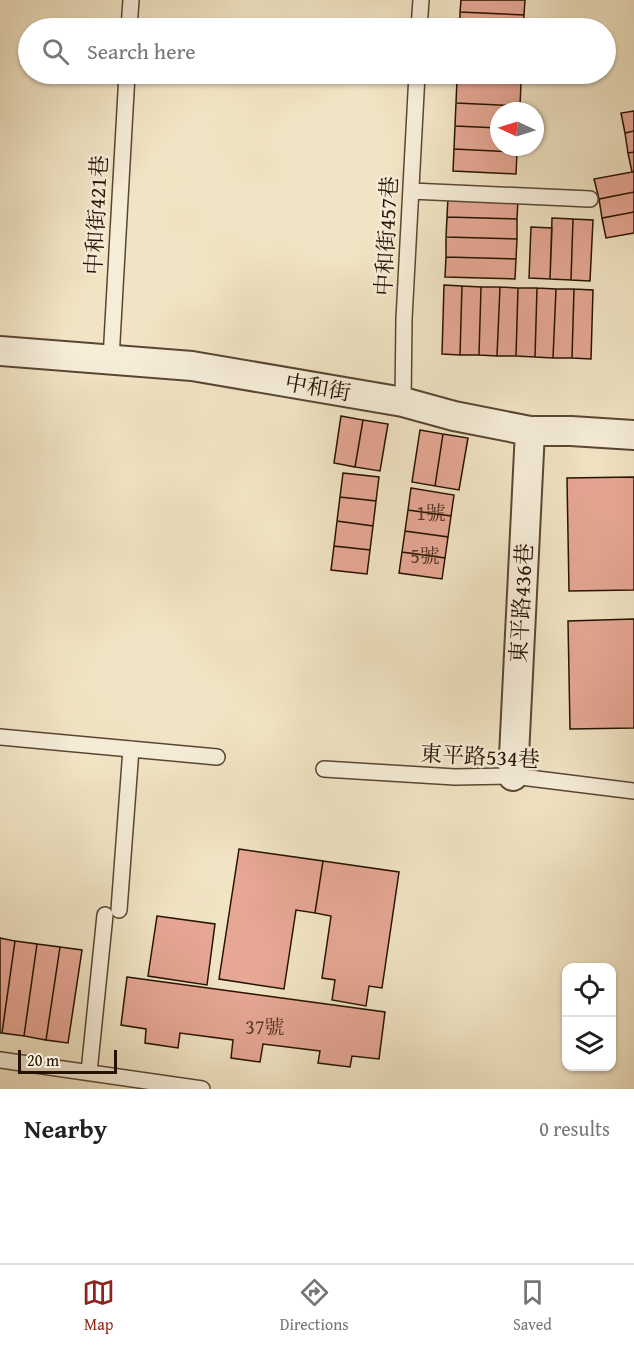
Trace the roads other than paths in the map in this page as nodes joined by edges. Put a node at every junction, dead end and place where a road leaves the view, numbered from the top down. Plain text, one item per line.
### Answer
1 (131, 0) edge
2 (421, 0) edge
3 (130, 18) edge
4 (420, 18) edge
5 (126, 84) edge
6 (416, 84) edge
7 (411, 191) junction
8 (590, 199) dead end
9 (0, 351) edge
10 (111, 359) junction
11 (403, 402) junction
12 (530, 431) junction
13 (634, 435) edge
14 (0, 736) edge
15 (131, 749) junction
16 (218, 757) dead end
17 (324, 769) dead end
18 (513, 776) junction
19 (634, 790) edge
20 (0, 1060) edge
21 (89, 1072) junction
22 (202, 1089) edge

1 - 3 lane
2 - 4 lane
5 - 10 lane, 中和街421巷
6 - 7 lane, 中和街457巷
7 - 8 lane
7 - 11 lane, 中和街457巷
9 - 10 street, 中和街
10 - 11 street, 中和街
11 - 12 street, 中和街
12 - 13 street, 中和街
12 - 18 street, 東平路436巷
14 - 15 lane
15 - 16 lane
15 - 21 lane
17 - 18 lane, 東平路534巷
18 - 19 lane, 東平路534巷
20 - 21 lane
21 - 22 lane

